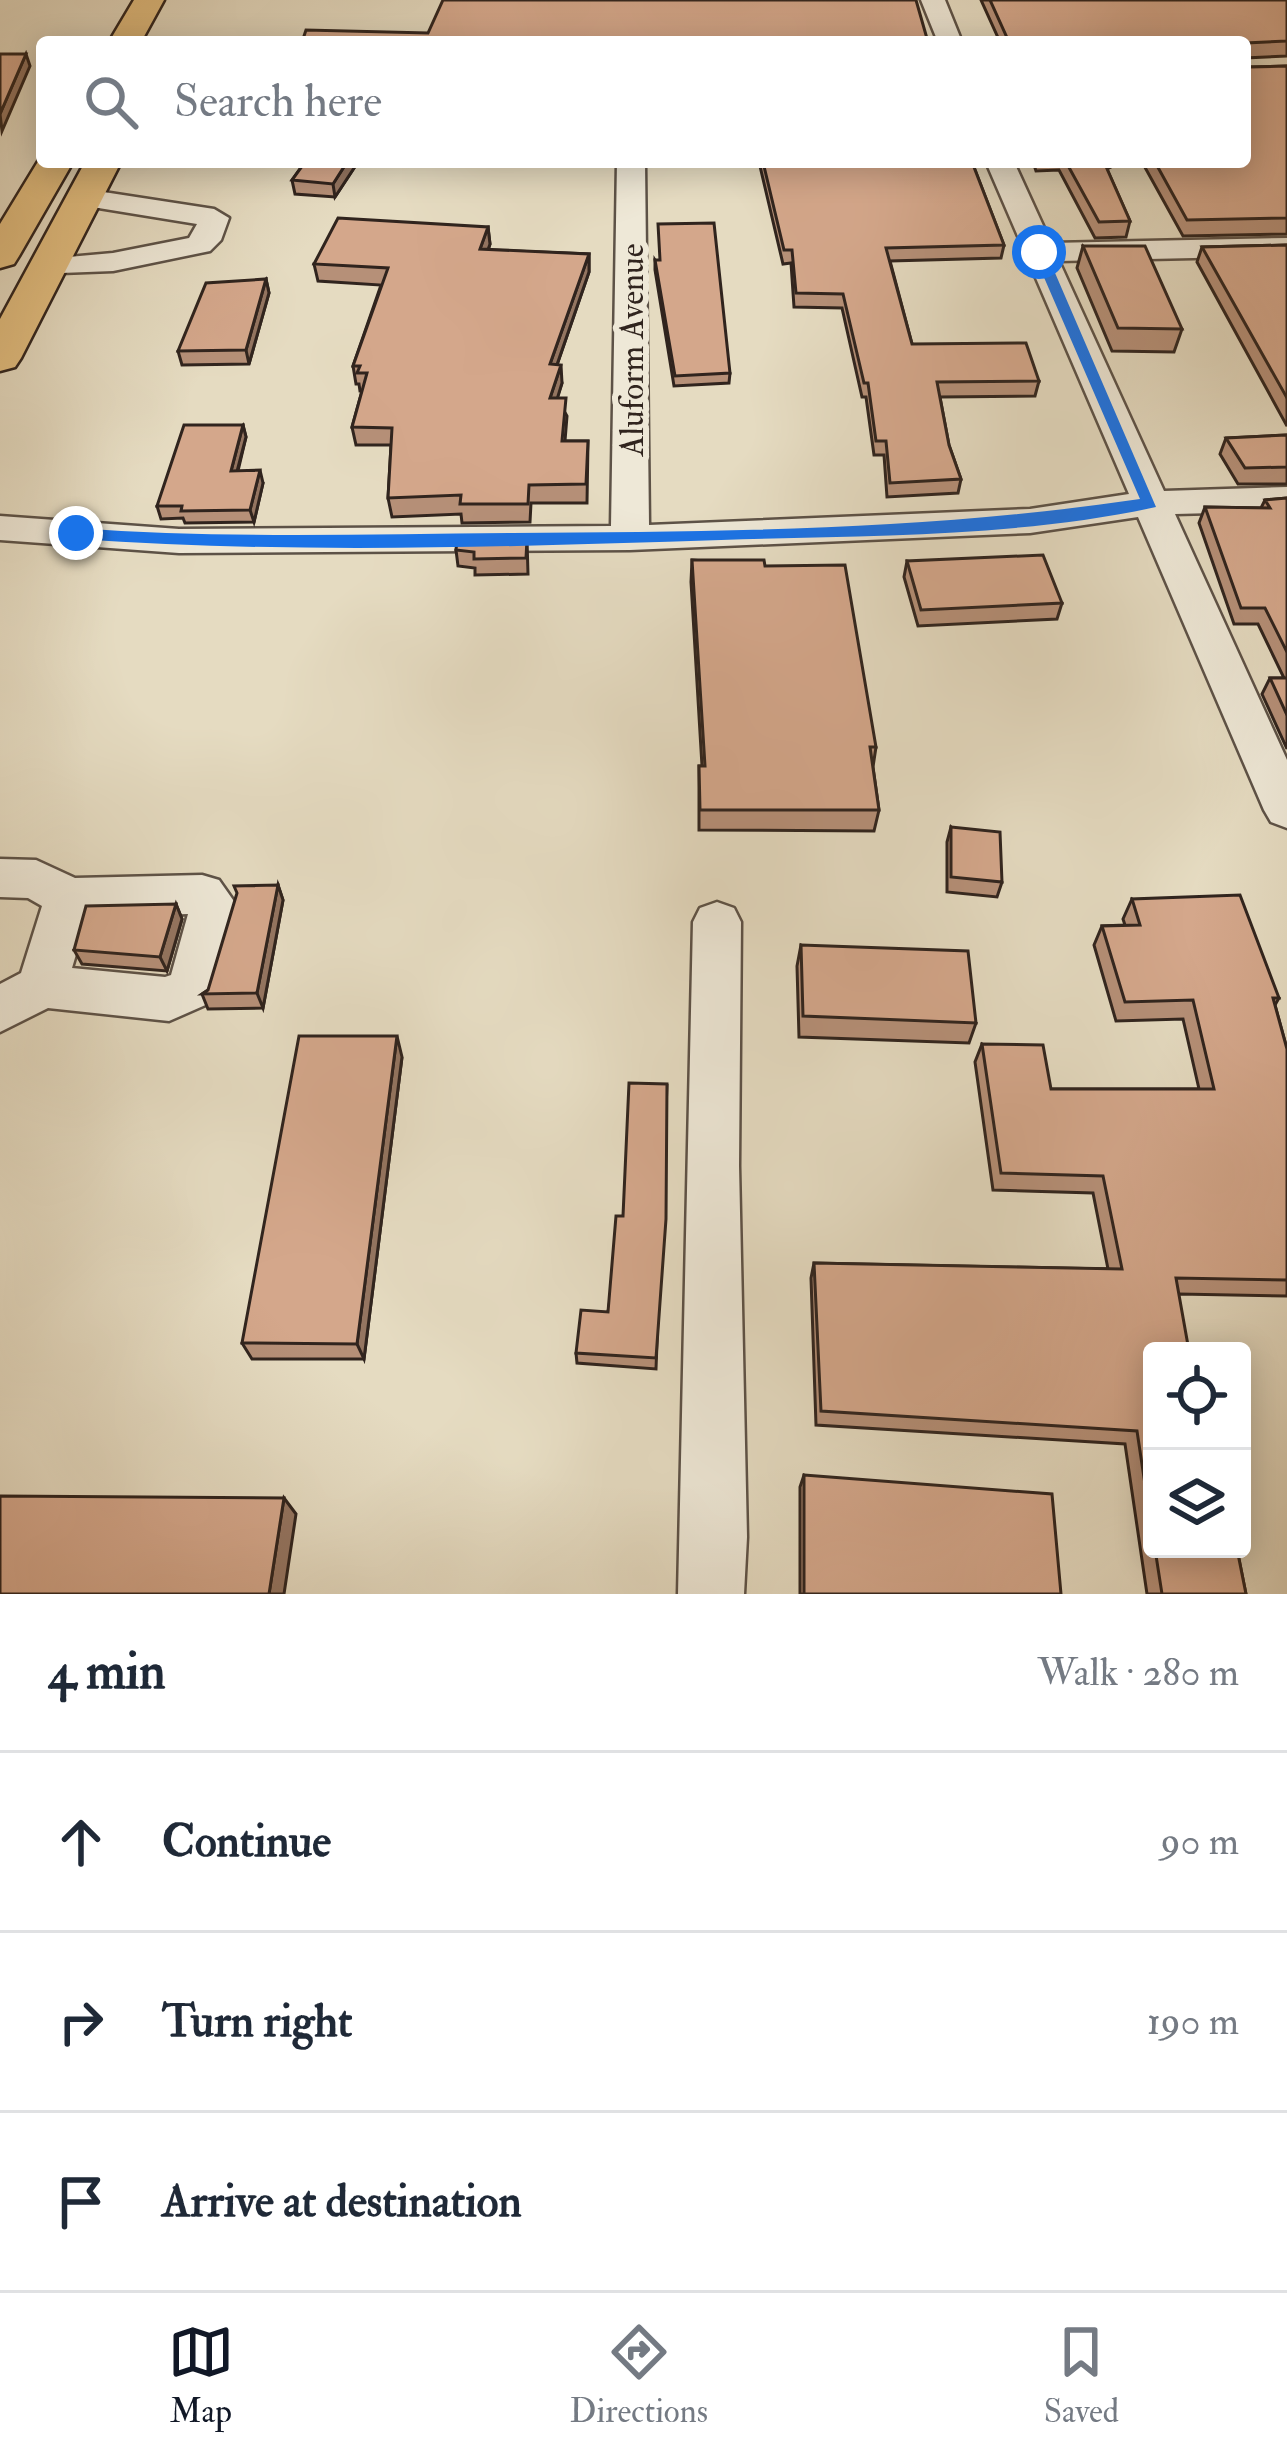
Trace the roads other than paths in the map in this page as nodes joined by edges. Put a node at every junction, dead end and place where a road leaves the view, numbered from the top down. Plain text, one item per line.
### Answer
1 (149, 0) edge
2 (933, 0) edge
3 (128, 36) edge
4 (948, 36) edge
5 (51, 168) edge
6 (100, 168) edge
7 (631, 168) edge
8 (1003, 168) edge
9 (84, 198) junction
10 (1287, 247) edge
11 (1039, 252) junction
12 (0, 256) edge
13 (46, 267) junction
14 (0, 358) edge
15 (1287, 499) edge
16 (1150, 503) junction
17 (0, 527) edge
18 (630, 538) junction
19 (1287, 810) edge
20 (0, 878) edge
21 (68, 898) junction
22 (717, 922) dead end
23 (21, 998) edge
24 (711, 1594) edge

1 - 3 main road
2 - 4 street
5 - 12 main road
6 - 9 main road
7 - 18 street, Aluform Avenue
8 - 11 street
9 - 13 main road
9 - 13 street
10 - 11 street
11 - 16 street
13 - 14 main road
15 - 16 street
16 - 18 street
16 - 19 street
17 - 18 street
20 - 21 street
21 - 23 street
21 - 23 street
22 - 24 street

